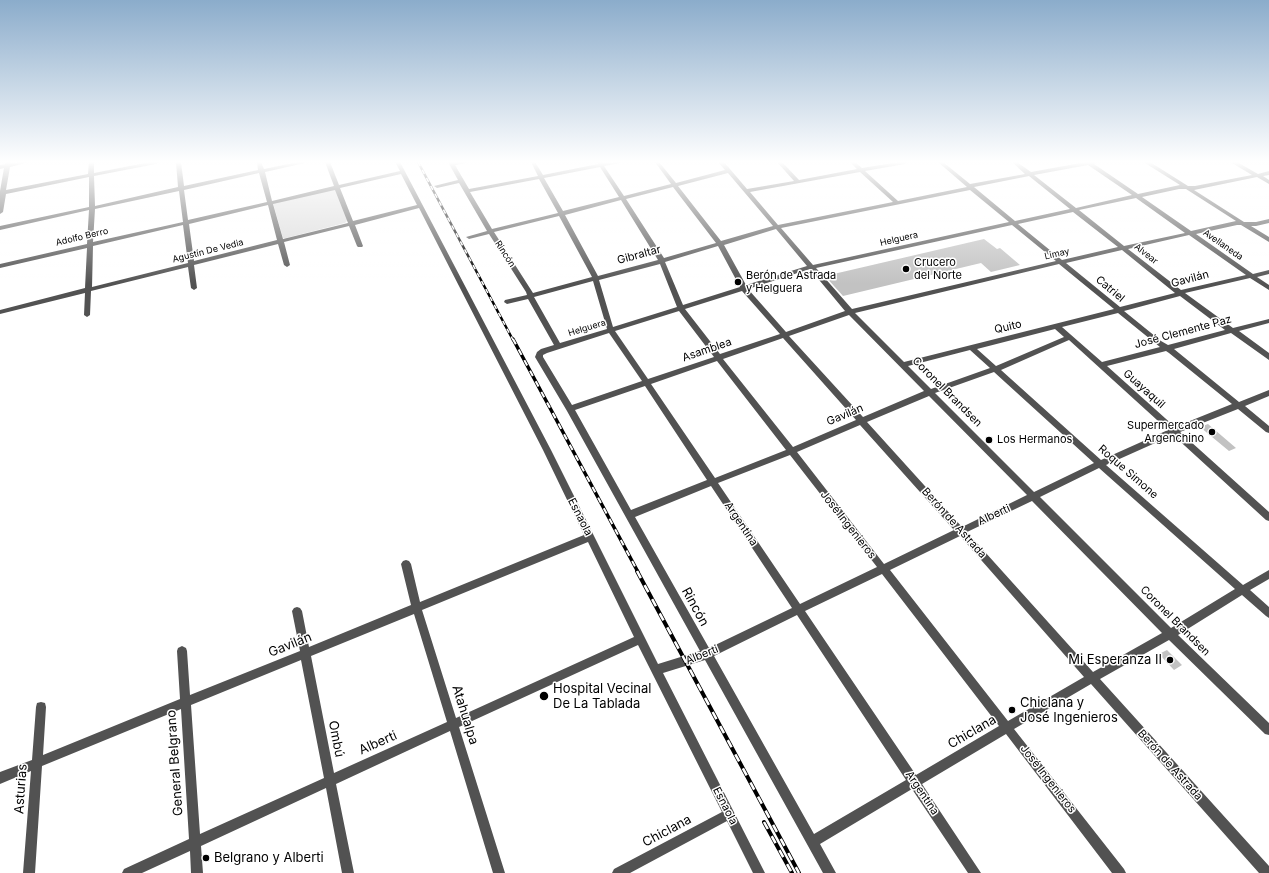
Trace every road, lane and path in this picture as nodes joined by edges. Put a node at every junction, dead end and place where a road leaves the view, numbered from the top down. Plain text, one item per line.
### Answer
1 (270, 202) edge
2 (92, 203) edge
3 (117, 203) edge
4 (183, 203) edge
5 (267, 203) edge
6 (343, 203) edge
7 (418, 203) edge
8 (474, 203) edge
9 (555, 203) edge
10 (602, 203) edge
11 (624, 203) edge
12 (689, 203) edge
13 (757, 203) edge
14 (897, 203) edge
15 (990, 203) edge
16 (1065, 203) edge
17 (1107, 203) edge
18 (1147, 203) edge
19 (1211, 203) edge
20 (420, 206) junction
21 (92, 208) junction
22 (1074, 210) junction
23 (561, 213) junction
24 (1269, 221) edge
25 (185, 222) junction
26 (1013, 222) junction
27 (351, 223) junction
28 (1244, 224) junction
29 (777, 227) junction
30 (0, 228) edge
31 (490, 231) junction
32 (1191, 234) junction
33 (469, 237) dead end
34 (1269, 240) edge
35 (281, 242) junction
36 (720, 244) junction
37 (90, 245) junction
38 (360, 246) dead end
39 (1124, 248) junction
40 (662, 261) junction
41 (1060, 262) junction
42 (191, 265) junction
43 (287, 265) dead end
44 (0, 266) edge
45 (811, 267) junction
46 (1269, 272) edge
47 (1252, 276) junction
48 (596, 278) junction
49 (194, 288) dead end
50 (1269, 288) edge
51 (744, 289) junction
52 (88, 291) junction
53 (1180, 293) junction
54 (530, 296) junction
55 (507, 302) dead end
56 (681, 308) junction
57 (1119, 310) junction
58 (0, 312) edge
59 (850, 312) junction
60 (87, 315) dead end
61 (1269, 321) edge
62 (1057, 326) junction
63 (611, 330) junction
64 (1232, 331) junction
65 (785, 335) junction
66 (1070, 338) junction
67 (558, 346) junction
68 (1166, 347) junction
69 (972, 348) junction
70 (540, 354) joint
71 (1269, 357) edge
72 (718, 358) junction
73 (903, 365) junction
74 (1102, 365) junction
75 (995, 369) junction
76 (646, 382) junction
77 (930, 392) junction
78 (1269, 393) edge
79 (1239, 405) junction
80 (570, 409) junction
81 (862, 421) junction
82 (1269, 430) edge
83 (1174, 431) junction
84 (791, 451) junction
85 (1100, 464) junction
86 (713, 482) junction
87 (1034, 496) junction
88 (629, 515) junction
89 (1269, 516) edge
90 (961, 530) junction
91 (590, 537) junction
92 (406, 564) dead end
93 (882, 568) junction
94 (1269, 574) edge
95 (1243, 590) junction
96 (417, 608) junction
97 (798, 609) junction
98 (297, 611) dead end
99 (1269, 613) edge
100 (1170, 634) junction
101 (640, 640) junction
102 (182, 651) dead end
103 (305, 653) junction
104 (707, 654) junction
105 (656, 670) junction
106 (1092, 678) junction
107 (185, 704) junction
108 (41, 708) dead end
109 (454, 725) junction
110 (1008, 727) junction
111 (1269, 730) edge
112 (37, 763) junction
113 (0, 778) edge
114 (330, 780) junction
115 (915, 782) junction
116 (729, 814) junction
117 (813, 841) junction
118 (195, 842) junction
119 (29, 873) edge
120 (128, 873) edge
121 (197, 873) edge
122 (348, 873) edge
123 (499, 873) edge
124 (618, 873) edge
125 (759, 873) edge
126 (830, 873) edge
127 (975, 873) edge
128 (1120, 873) edge
129 (1267, 873) edge

1 - 35 street
2 - 21 street
3 - 21 street
4 - 25 street
5 - 25 street, Adolfo Berro
6 - 27 street
7 - 20 street, Esnaola
8 - 31 street, Rincón
9 - 23 street, Argentina
10 - 23 street
11 - 40 street, José Ingenieros
12 - 36 street, Berón de Astrada
13 - 29 street, Coronel Brandsen
14 - 29 street, Gibraltar
15 - 26 street, Catriel
16 - 22 street, Alvear
17 - 22 street, Helguera
18 - 32 street, Avellaneda
19 - 28 street
20 - 27 street, Agustín De Vedia
20 - 91 street, Esnaola
21 - 30 street
21 - 37 street
22 - 26 street, Helguera
22 - 39 street, Alvear
23 - 31 street
23 - 48 street, Argentina
24 - 28 street, Limay
25 - 37 street, Adolfo Berro
25 - 42 street
26 - 41 street, Catriel
26 - 45 street, Helguera
27 - 35 street, Agustín De Vedia
27 - 38 street
28 - 32 street, Limay
28 - 34 street
29 - 36 street, Gibraltar
29 - 45 street, Coronel Brandsen
31 - 33 street
31 - 54 street, Rincón
32 - 39 street, Limay
32 - 47 street, Avellaneda
35 - 42 street, Agustín De Vedia
35 - 43 street
36 - 40 street, Gibraltar
36 - 51 street, Berón de Astrada
37 - 44 street, Adolfo Berro
37 - 52 street
39 - 41 street, Limay
39 - 53 street, Alvear
40 - 48 street, Gibraltar
40 - 56 street, José Ingenieros
41 - 57 street, Catriel
41 - 59 street, Limay
42 - 49 street
42 - 52 street, Agustín De Vedia
45 - 51 street, Helguera
45 - 59 street, Coronel Brandsen
46 - 47 street, Gavilán
47 - 50 street, Avellaneda
47 - 53 street, Gavilán
48 - 54 street, Gibraltar
48 - 63 street, Argentina
51 - 56 street, Helguera
51 - 65 street, Berón de Astrada
52 - 58 street, Agustín De Vedia
52 - 60 street
53 - 57 street, Gavilán
53 - 64 street, Alvear
54 - 55 street, Gibraltar
54 - 67 street, Rincón
56 - 63 street, Helguera
56 - 72 street, José Ingenieros
57 - 62 street, Quito
57 - 68 street, Catriel
59 - 65 street, Asamblea
59 - 73 street, Coronel Brandsen
61 - 64 street, José Clemente Paz
62 - 66 street, Guayaquil
62 - 69 street, Quito
63 - 67 street, Helguera
63 - 76 street, Argentina
64 - 68 street, José Clemente Paz
64 - 71 street, Alvear
65 - 72 street, Asamblea
65 - 81 street, Berón de Astrada
66 - 74 street, Guayaquil
66 - 75 street, Gavilán
67 - 70 street, Helguera
68 - 74 street, José Clemente Paz
68 - 79 street, Catriel
69 - 73 street, Quito
69 - 75 street, Roque Simone
70 - 80 street, Rincón
72 - 76 street, Asamblea
72 - 84 street, José Ingenieros
73 - 77 street, Coronel Brandsen
74 - 83 street, Guayaquil
75 - 77 street, Gavilán
75 - 85 street, Roque Simone
76 - 80 street, Asamblea
76 - 86 street, Argentina
77 - 81 street, Gavilán
77 - 87 street, Coronel Brandsen
78 - 79 street, Alberti
79 - 82 street, Catriel
79 - 83 street, Alberti
80 - 88 street, Rincón
81 - 84 street, Gavilán
81 - 90 street, Berón de Astrada
83 - 85 street, Alberti
83 - 89 street, Guayaquil
84 - 86 street, Gavilán
84 - 93 street, José Ingenieros
85 - 87 street, Alberti
85 - 95 street, Roque Simone
86 - 88 street, Gavilán
86 - 97 street, Argentina
87 - 90 street, Alberti
87 - 100 street, Coronel Brandsen
88 - 104 street, Rincón
90 - 93 street, Alberti
90 - 106 street, Berón de Astrada
91 - 96 street, Gavilán
91 - 101 street, Esnaola
92 - 96 street, Atahualpa
93 - 97 street, Alberti
93 - 110 street, José Ingenieros
94 - 95 street, Chiclana
95 - 99 street, Roque Simone
95 - 100 street, Chiclana
96 - 103 street, Gavilán
96 - 109 street, Atahualpa
97 - 104 street, Alberti
97 - 115 street, Argentina
98 - 103 street, Ombú
100 - 106 street, Chiclana
100 - 111 street, Coronel Brandsen
101 - 105 street, Esnaola
101 - 109 street, Alberti
102 - 107 street, General Belgrano
103 - 107 street, Gavilán
103 - 114 street, Ombú
104 - 105 street, Alberti
104 - 117 street, Rincón
105 - 116 street, Esnaola
106 - 110 street, Chiclana
106 - 129 street, Berón de Astrada
107 - 112 street, Gavilán
107 - 118 street, General Belgrano
108 - 112 street, Asturias
109 - 114 street, Alberti
109 - 123 street, Atahualpa
110 - 115 street, Chiclana
110 - 128 street, José Ingenieros
112 - 113 street, Gavilán
112 - 119 street, Asturias
114 - 118 street, Alberti
114 - 122 street, Ombú
115 - 117 street, Chiclana
115 - 127 street, Argentina
116 - 124 street, Chiclana
116 - 125 street, Esnaola
117 - 126 street, Rincón
118 - 120 street, Alberti
118 - 121 street, General Belgrano

